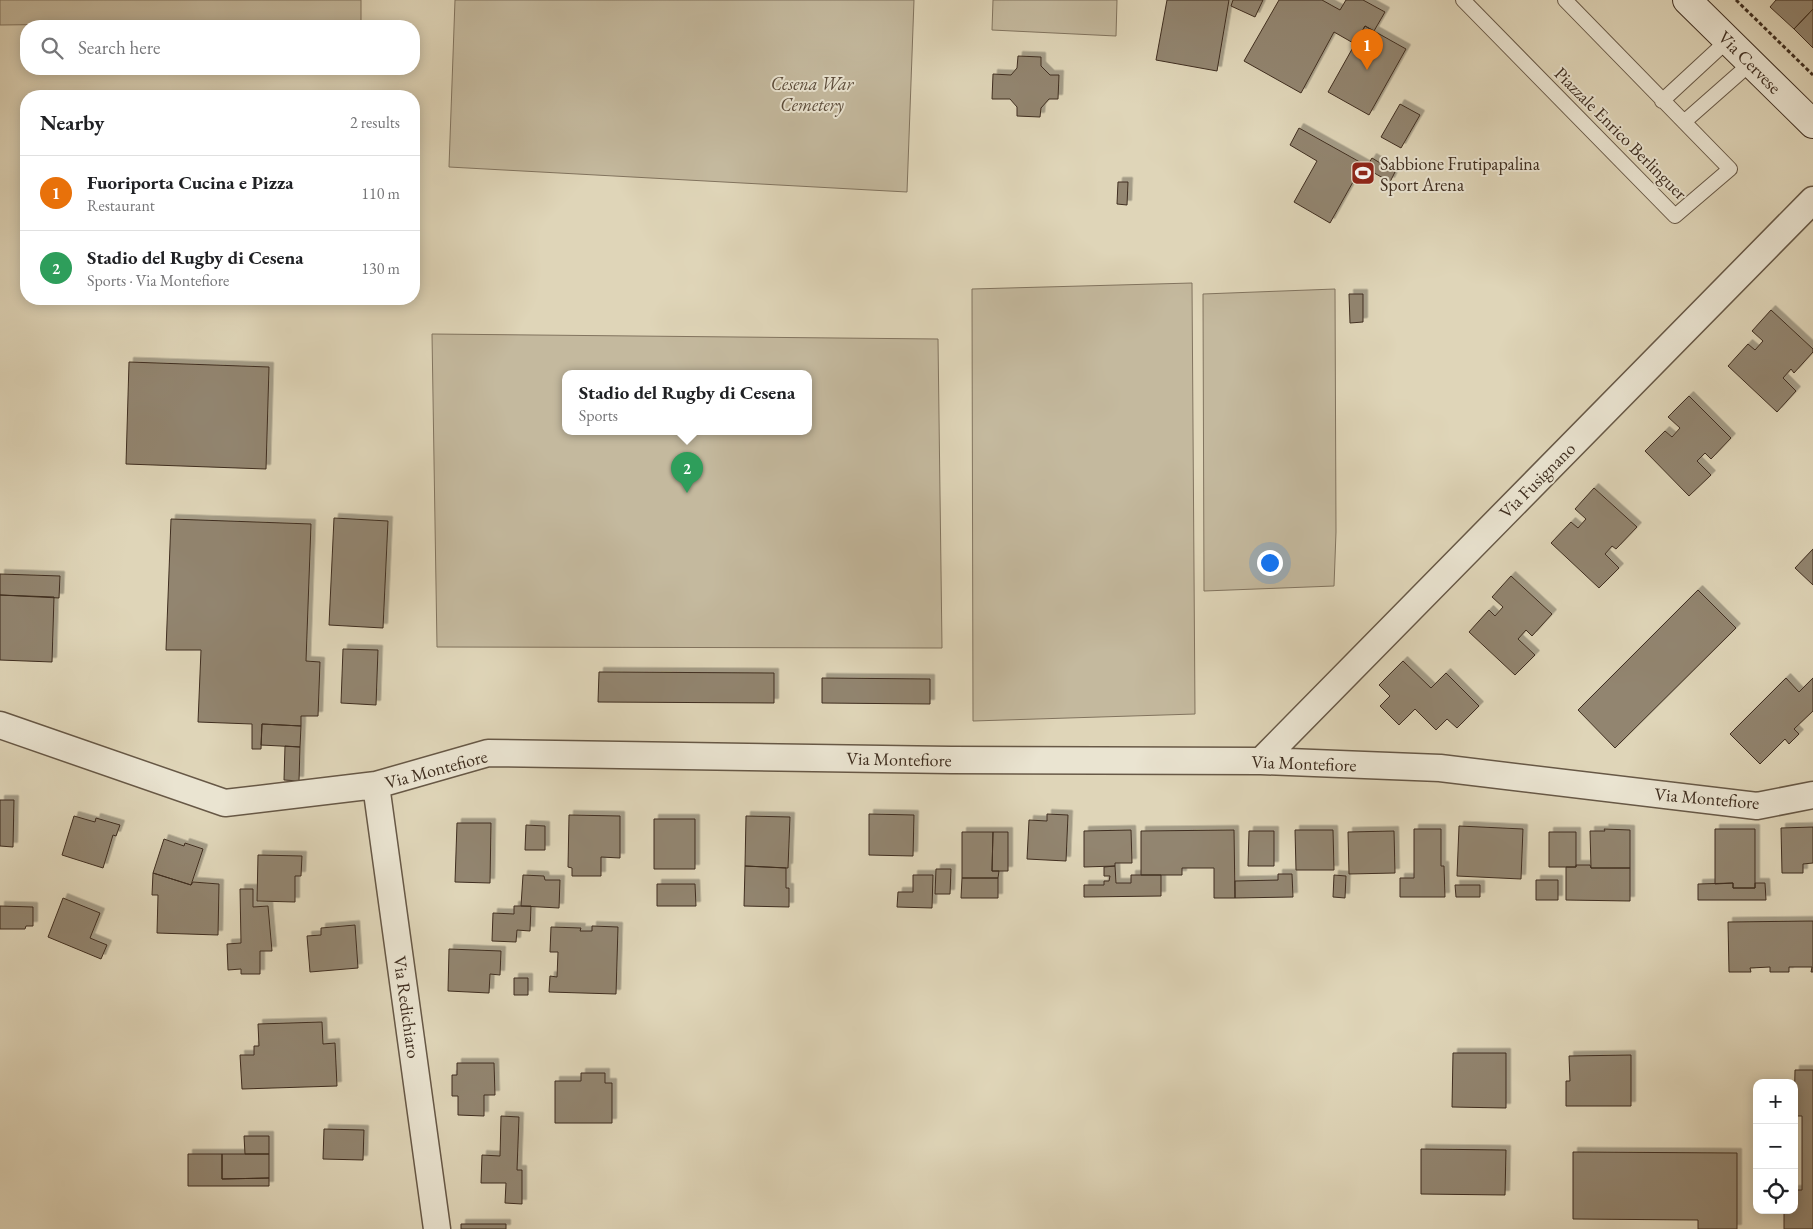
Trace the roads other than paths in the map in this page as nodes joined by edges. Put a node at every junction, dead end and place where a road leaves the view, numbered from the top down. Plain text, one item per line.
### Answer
1 (1463, 0) edge
2 (1566, 0) edge
3 (1688, 0) edge
4 (1728, 40) junction
5 (1752, 63) junction
6 (1662, 101) junction
7 (1684, 122) junction
8 (1813, 124) edge
9 (1813, 200) edge
10 (0, 725) edge
11 (1262, 761) junction
12 (376, 785) junction
13 (1813, 795) edge
14 (437, 1229) edge

1 - 7 lane, Piazzale Enrico Berlinguer
2 - 6 lane, Piazzale Enrico Berlinguer
3 - 4 main road, Via Cervese
4 - 5 main road, Via Cervese
4 - 6 lane
5 - 7 lane
5 - 8 main road, Via Cervese
6 - 7 lane, Piazzale Enrico Berlinguer
9 - 11 street, Via Fusignano
10 - 12 street, Via Montefiore
11 - 12 street, Via Montefiore
11 - 13 street, Via Montefiore
12 - 14 street, Via Redichiaro

